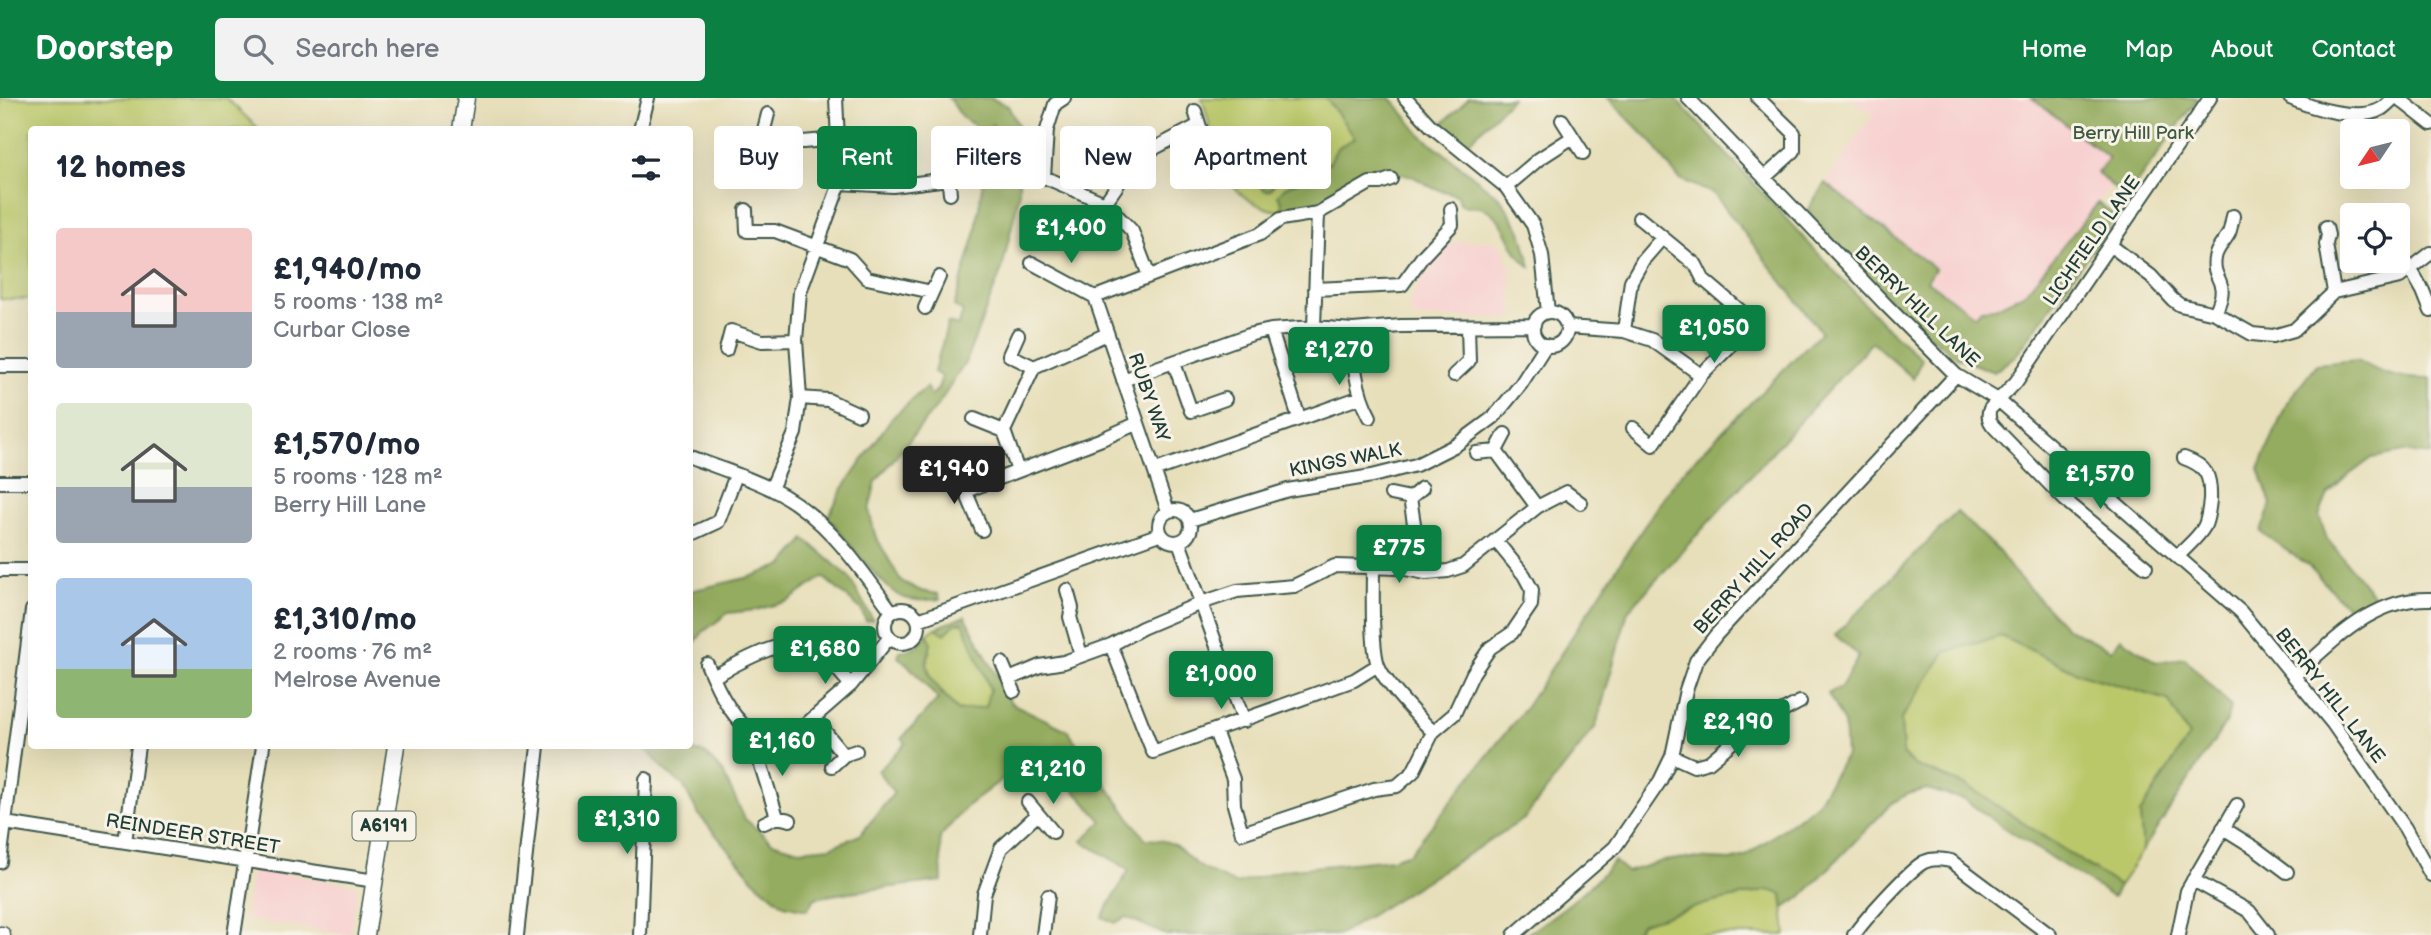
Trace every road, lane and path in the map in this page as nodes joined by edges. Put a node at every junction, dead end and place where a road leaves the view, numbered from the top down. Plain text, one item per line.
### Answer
1 (466, 98) edge
2 (648, 98) edge
3 (836, 98) edge
4 (1405, 98) edge
5 (1688, 98) edge
6 (1758, 98) edge
7 (2210, 98) edge
8 (2290, 98) edge
9 (2396, 98) edge
10 (1055, 100) edge
11 (1195, 111) dead end
12 (768, 114) dead end
13 (1562, 120) dead end
14 (2431, 124) edge
15 (1199, 125) joint
16 (462, 126) edge
17 (641, 126) edge
18 (765, 126) edge
19 (837, 126) edge
20 (1573, 137) junction
21 (1583, 153) dead end
22 (1764, 178) junction
23 (1383, 185) dead end
24 (1506, 187) junction
25 (838, 189) edge
26 (949, 189) edge
27 (950, 194) dead end
28 (1105, 203) junction
29 (1451, 209) dead end
30 (746, 210) dead end
31 (1318, 213) junction
32 (2232, 216) dead end
33 (1639, 218) dead end
34 (2326, 226) dead end
35 (1662, 239) junction
36 (2110, 245) junction
37 (815, 246) junction
38 (2431, 253) edge
39 (1048, 255) dead end
40 (2411, 270) junction
41 (1149, 276) junction
42 (939, 278) dead end
43 (1315, 289) junction
44 (932, 292) junction
45 (2334, 292) junction
46 (1095, 297) junction
47 (925, 308) dead end
48 (2431, 311) edge
49 (1548, 313) junction
50 (2215, 313) junction
51 (1534, 325) junction
52 (1468, 326) junction
53 (1314, 327) junction
54 (1567, 327) junction
55 (1271, 330) junction
56 (1353, 330) junction
57 (1624, 331) junction
58 (1107, 334) junction
59 (1018, 335) dead end
60 (796, 340) junction
61 (1546, 345) junction
62 (726, 349) dead end
63 (1174, 363) junction
64 (0, 366) edge
65 (28, 366) edge
66 (1034, 367) junction
67 (1454, 375) dead end
68 (1701, 375) junction
69 (1956, 375) junction
70 (1123, 380) junction
71 (1361, 397) junction
72 (800, 398) junction
73 (1225, 399) dead end
74 (1998, 400) junction
75 (859, 414) dead end
76 (1370, 417) dead end
77 (1299, 418) junction
78 (974, 419) dead end
79 (1138, 423) junction
80 (1633, 428) dead end
81 (1004, 431) junction
82 (1506, 434) dead end
83 (1496, 451) junction
84 (1476, 453) dead end
85 (693, 458) edge
86 (2184, 458) dead end
87 (956, 469) dead end
88 (1156, 470) junction
89 (736, 475) junction
90 (1012, 478) junction
91 (0, 482) edge
92 (28, 482) edge
93 (1422, 488) dead end
94 (771, 489) junction
95 (966, 491) junction
96 (1391, 494) dead end
97 (1410, 498) junction
98 (1581, 503) dead end
99 (1537, 507) junction
100 (1168, 511) junction
101 (1190, 520) junction
102 (982, 530) dead end
103 (693, 534) edge
104 (1160, 534) junction
105 (1496, 541) junction
106 (1179, 542) junction
107 (2178, 556) junction
108 (1373, 567) junction
109 (2146, 567) dead end
110 (1400, 568) junction
111 (0, 570) edge
112 (28, 570) edge
113 (1067, 590) dead end
114 (2431, 599) edge
115 (1201, 603) junction
116 (892, 612) junction
117 (918, 620) junction
118 (889, 638) junction
119 (28, 642) edge
120 (1111, 645) junction
121 (1081, 655) junction
122 (1002, 663) dead end
123 (1378, 665) junction
124 (2295, 675) junction
125 (851, 685) junction
126 (1795, 701) dead end
127 (814, 718) junction
128 (1244, 721) junction
129 (1215, 731) junction
130 (1433, 732) junction
131 (761, 740) junction
132 (138, 749) edge
133 (263, 749) edge
134 (396, 749) edge
135 (538, 749) edge
136 (1671, 756) junction
137 (832, 766) dead end
138 (646, 779) dead end
139 (1028, 802) dead end
140 (2237, 805) dead end
141 (1038, 814) junction
142 (5, 824) junction
143 (764, 824) dead end
144 (2223, 828) junction
145 (1053, 832) dead end
146 (125, 842) junction
147 (246, 861) junction
148 (0, 862) edge
149 (2287, 872) dead end
150 (2431, 875) edge
151 (2193, 880) junction
152 (375, 881) junction
153 (1048, 897) dead end
154 (234, 935) edge
155 (366, 935) edge
156 (517, 935) edge
157 (640, 935) edge
158 (981, 935) edge
159 (1043, 935) edge
160 (1514, 935) edge
161 (1854, 935) edge
162 (2050, 935) edge
163 (2178, 935) edge
164 (2268, 935) edge

1 - 16 main road
2 - 17 street
3 - 19 street
4 - 24 street
5 - 22 street, BERRY HILL LANE
6 - 22 street
7 - 36 street, LICHFIELD LANE
8 - 9 street
9 - 14 street
10 - 28 street
11 - 15 street
12 - 18 street
13 - 20 street
15 - 28 street
20 - 21 street
20 - 24 street
22 - 69 street, BERRY HILL LANE
23 - 31 street
24 - 49 street
25 - 37 street
26 - 27 street
28 - 41 street
29 - 43 street
30 - 37 street
31 - 41 street
31 - 43 street
32 - 50 street
33 - 35 street
34 - 45 street
35 - 57 street
35 - 68 street
36 - 50 street
36 - 74 street, LICHFIELD LANE
37 - 44 street
37 - 60 street
38 - 40 street
39 - 46 street
40 - 45 street
40 - 48 street
41 - 46 street
42 - 44 street
43 - 53 street
44 - 47 street
45 - 50 street
46 - 58 street, RUBY WAY
49 - 51 street
49 - 54 street
51 - 52 street
51 - 61 street
52 - 56 street
52 - 67 street
53 - 55 street
53 - 56 street
54 - 57 street
54 - 61 street
55 - 63 street
55 - 77 street
56 - 71 street
57 - 68 street
58 - 66 street
58 - 70 street, RUBY WAY
59 - 66 street
60 - 62 street
60 - 72 street
61 - 101 street, KINGS WALK
63 - 70 street
63 - 73 street
64 - 65 street
66 - 81 street
68 - 80 street
69 - 74 street, BERRY HILL LANE
69 - 136 street, BERRY HILL ROAD
70 - 79 street, RUBY WAY
71 - 76 street
71 - 77 street
72 - 75 street
72 - 94 street
74 - 107 street, BERRY HILL LANE
74 - 109 street
77 - 88 street
78 - 81 street
79 - 88 street, RUBY WAY
79 - 90 street
81 - 90 street
82 - 83 street
83 - 84 street
83 - 99 street
85 - 89 street
86 - 107 street
87 - 95 street
88 - 100 street, RUBY WAY
89 - 94 street
89 - 103 street
90 - 95 street
91 - 92 street
93 - 97 street
94 - 116 street
95 - 102 street
96 - 97 street
97 - 110 street
98 - 99 street
99 - 105 street
100 - 101 street
100 - 104 street
101 - 106 street
104 - 106 street
104 - 117 street
105 - 110 street
105 - 130 street
106 - 115 street
107 - 124 street, BERRY HILL LANE
108 - 110 street
108 - 115 street
108 - 123 street
111 - 112 street
113 - 121 street
114 - 124 street
115 - 120 street
115 - 128 street
116 - 117 street
116 - 118 street
117 - 118 street
118 - 125 street
119 - 142 street
120 - 121 street
120 - 129 street
121 - 122 street
123 - 128 street
123 - 130 street
124 - 150 street, BERRY HILL LANE
125 - 127 street
125 - 131 street
126 - 136 street
127 - 131 street
127 - 137 street
128 - 129 street
129 - 130 street
131 - 143 street
132 - 146 street
133 - 147 street
134 - 152 main road, A6191
135 - 156 street
136 - 160 street, BERRY HILL ROAD
138 - 157 street
139 - 141 street
140 - 144 street
141 - 145 street
141 - 158 street
142 - 146 street, REINDEER STREET
142 - 148 street
144 - 149 street
144 - 151 street
146 - 147 street, REINDEER STREET
147 - 152 street, REINDEER STREET
147 - 154 street
151 - 163 street
151 - 164 street
152 - 155 main road, A6191
153 - 159 street
161 - 162 street

